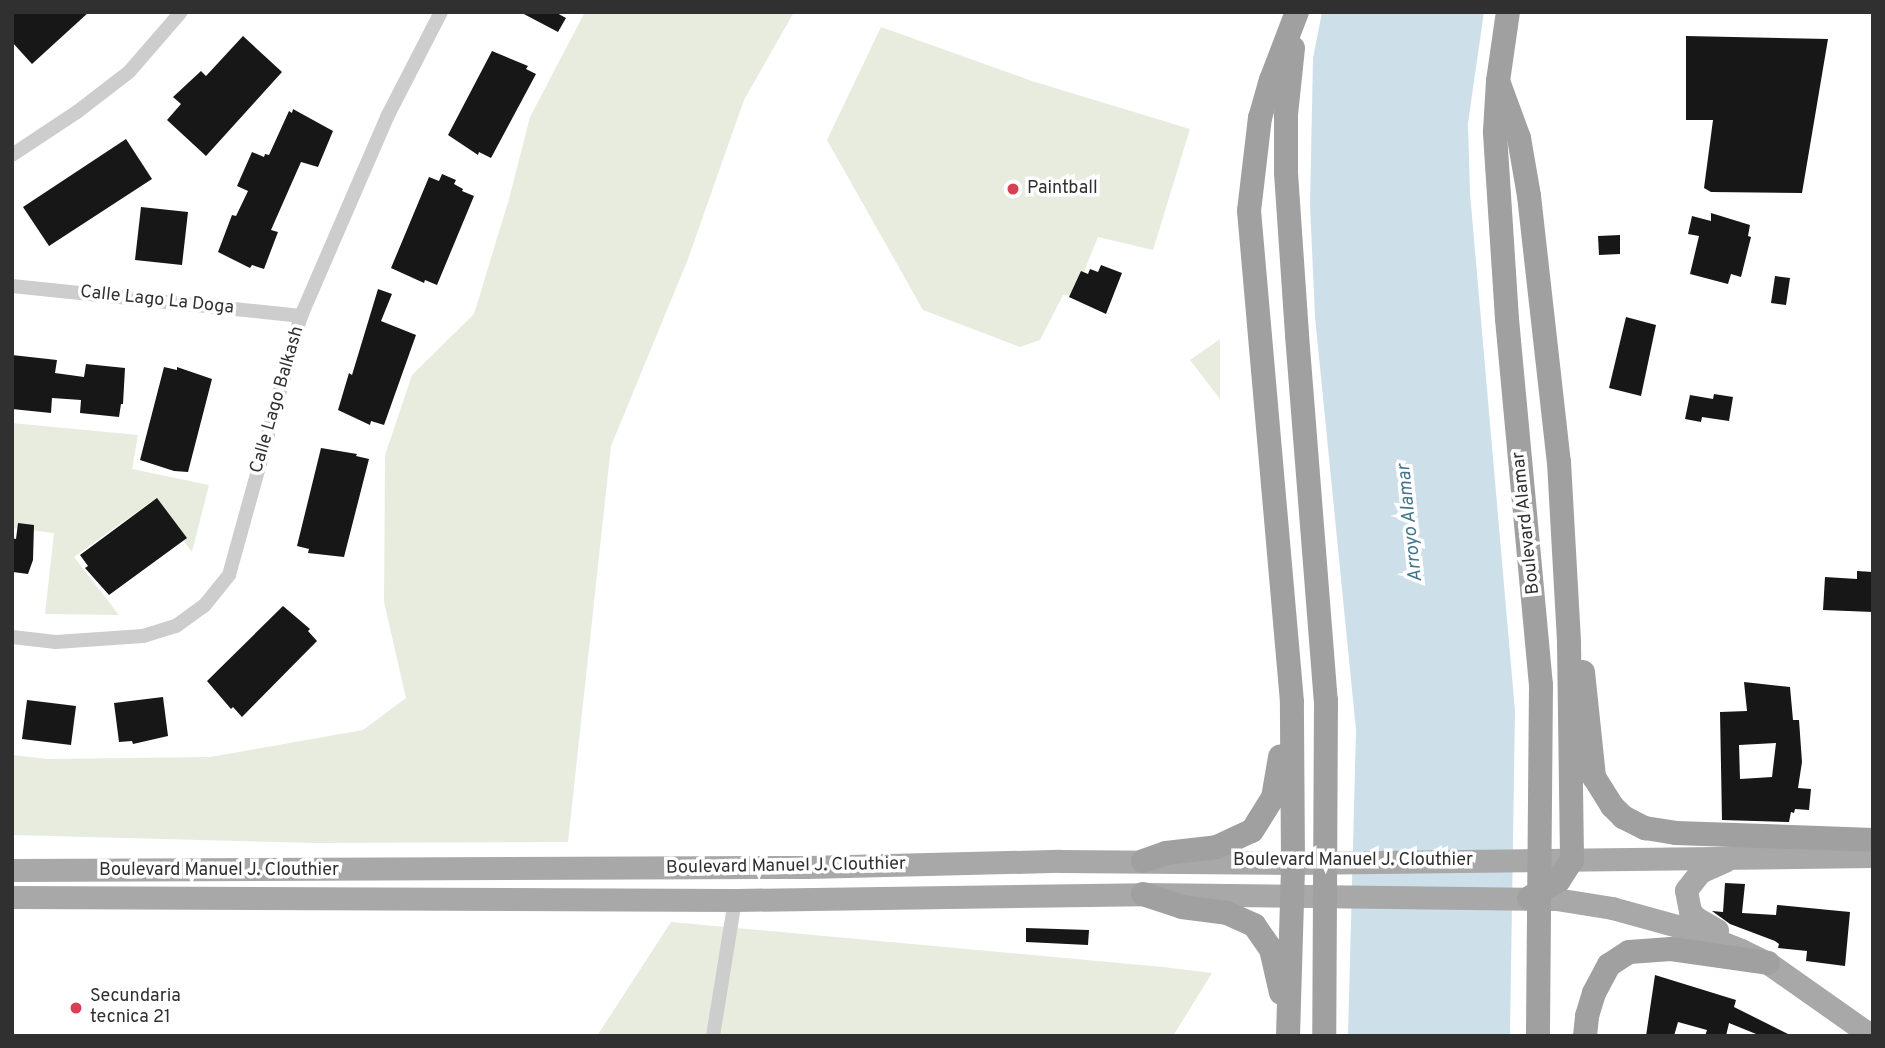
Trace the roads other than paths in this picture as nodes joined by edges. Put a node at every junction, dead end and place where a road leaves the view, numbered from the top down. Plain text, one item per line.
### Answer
1 (181, 12) edge
2 (441, 12) edge
3 (1297, 12) edge
4 (1508, 12) edge
5 (1498, 81) junction
6 (12, 155) edge
7 (12, 286) edge
8 (301, 316) junction
9 (12, 637) edge
10 (1569, 643) junction
11 (1292, 702) junction
12 (1873, 840) edge
13 (1873, 856) edge
14 (1731, 858) junction
15 (1566, 860) junction
16 (1143, 861) junction
17 (1293, 863) junction
18 (12, 870) edge
19 (1143, 894) junction
20 (1293, 896) junction
21 (12, 897) edge
22 (1525, 898) junction
23 (734, 900) junction
24 (1741, 950) junction
25 (1768, 963) junction
26 (1290, 1008) junction
27 (713, 1036) edge
28 (1288, 1036) edge
29 (1324, 1036) edge
30 (1538, 1036) edge
31 (1585, 1036) edge
32 (1872, 1036) edge

1 - 6 street
2 - 8 street, Calle Lago Balkash
3 - 11 highway
3 - 29 highway, bridge
4 - 5 highway, Boulevard Alamar
5 - 10 highway
5 - 30 highway, Boulevard Alamar, bridge
7 - 8 street, Calle Lago La Doga
8 - 9 street, Calle Lago Balkash
10 - 12 highway
10 - 15 highway
11 - 16 highway
11 - 17 highway
13 - 14 main road, Boulevard Manuel J. Clouthier
14 - 15 main road, Boulevard Manuel J. Clouthier
14 - 24 main road
15 - 17 main road, Boulevard Manuel J. Clouthier
15 - 22 highway
16 - 17 main road, Boulevard Manuel J. Clouthier
16 - 18 main road, Boulevard Manuel J. Clouthier
17 - 20 highway
19 - 20 main road, Boulevard Manuel J. Clouthier
19 - 23 main road, Boulevard Manuel J. Clouthier
19 - 26 highway
20 - 22 main road, Boulevard Manuel J. Clouthier
20 - 26 highway
21 - 23 main road, Boulevard Manuel J. Clouthier
22 - 24 main road, Boulevard Manuel J. Clouthier
23 - 27 street
24 - 25 main road, Boulevard Manuel J. Clouthier
25 - 31 highway
25 - 32 main road, Boulevard Manuel J. Clouthier
26 - 28 highway

